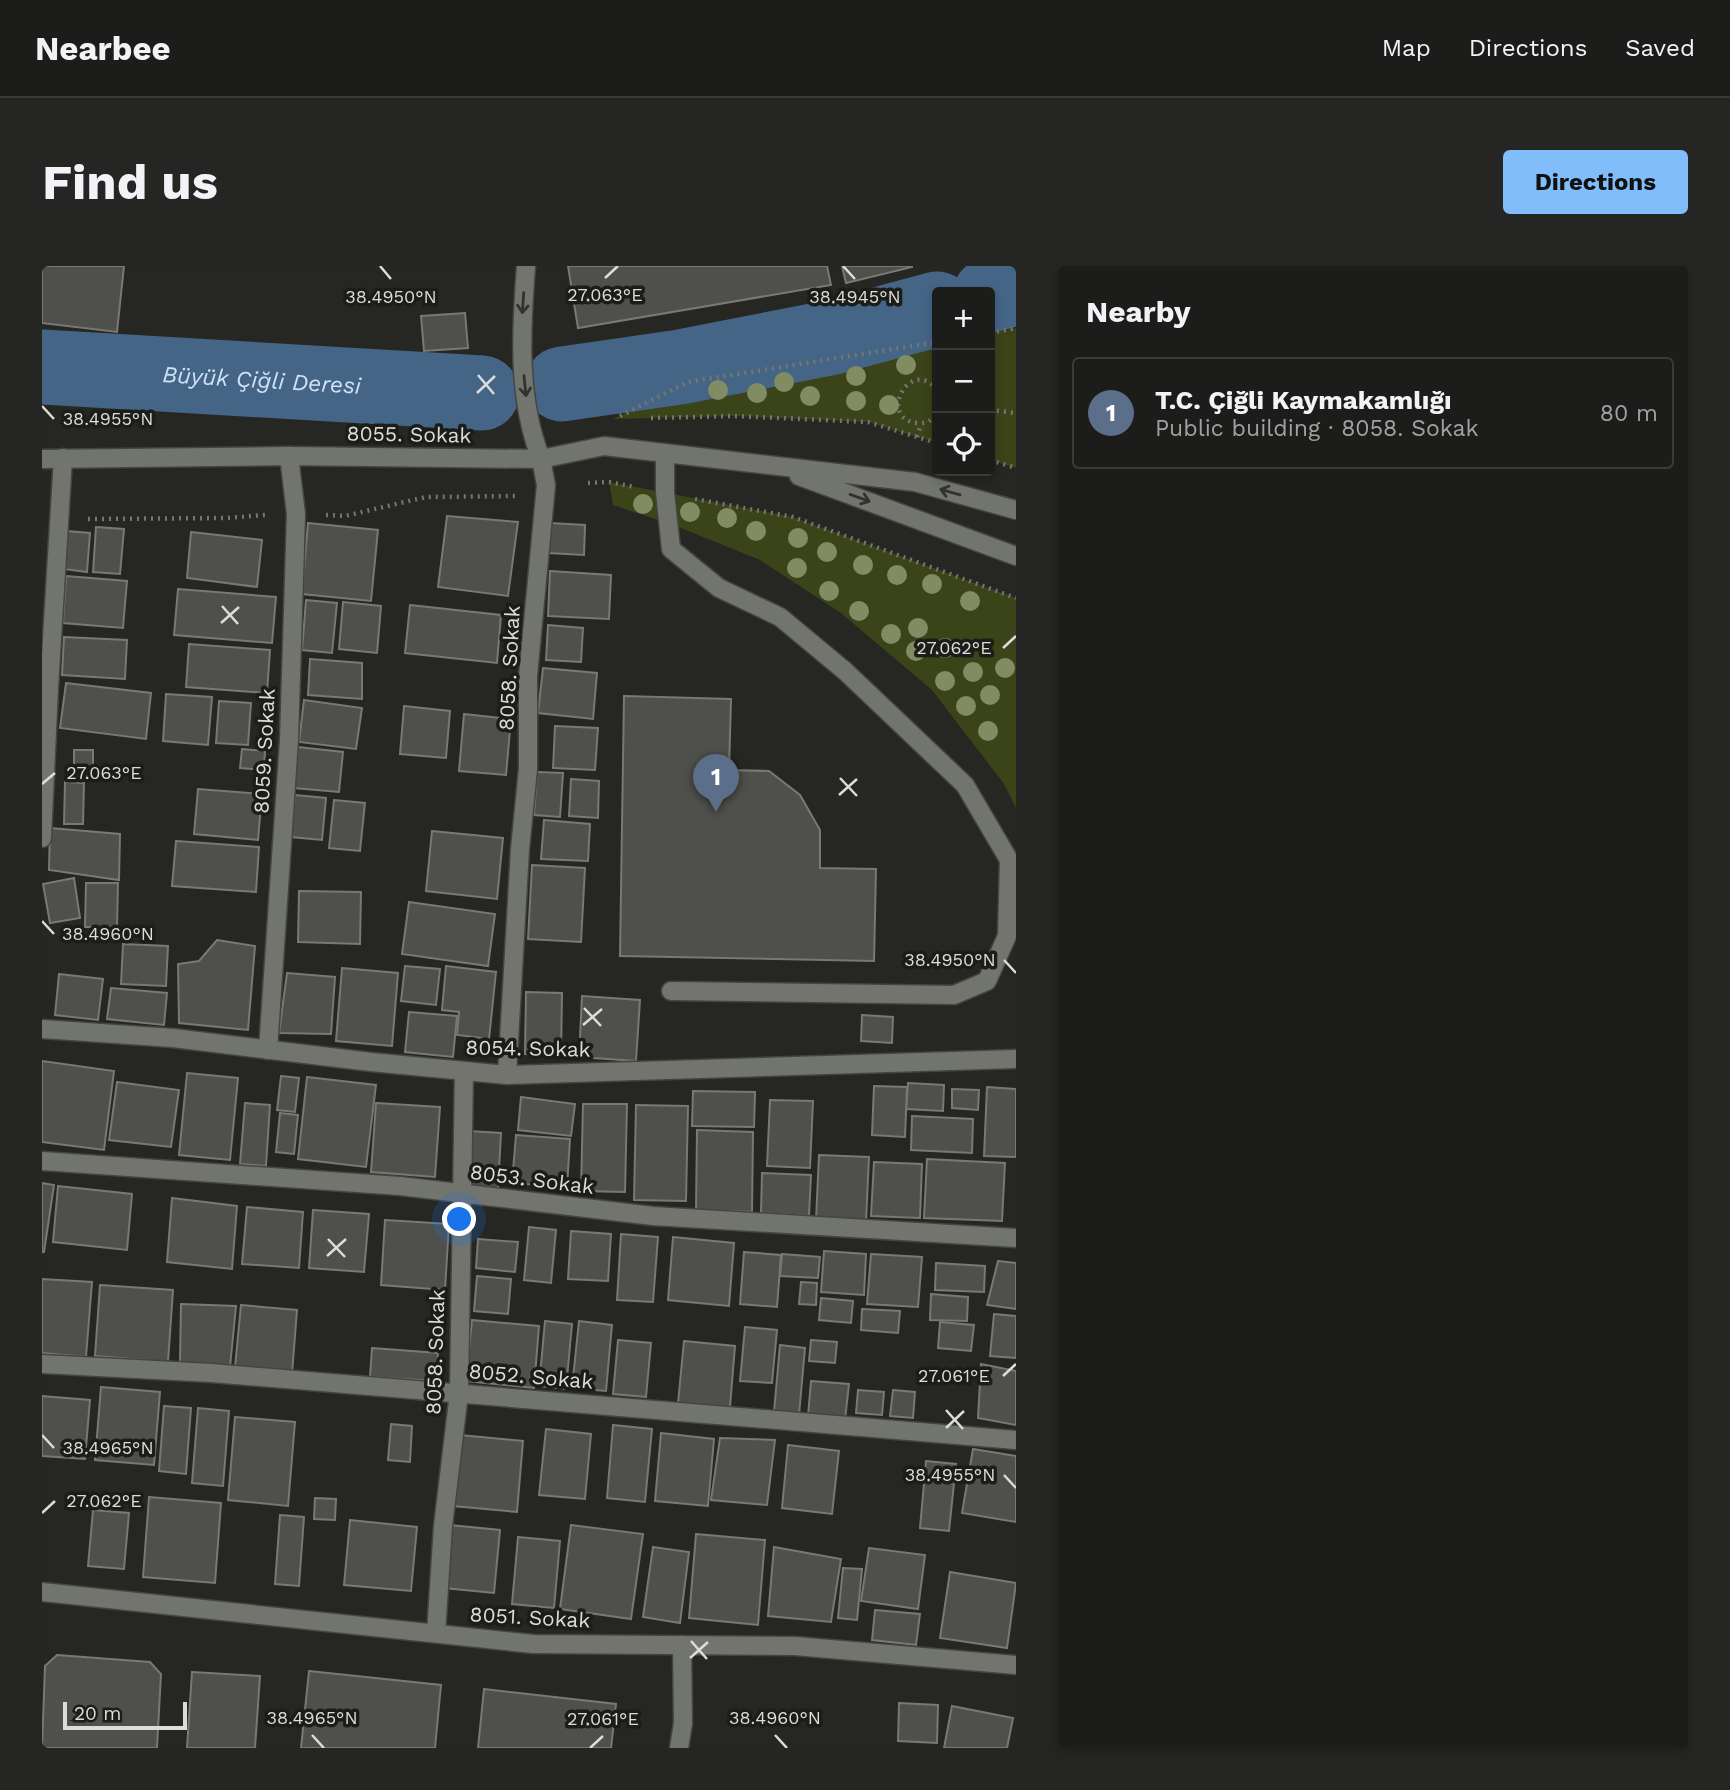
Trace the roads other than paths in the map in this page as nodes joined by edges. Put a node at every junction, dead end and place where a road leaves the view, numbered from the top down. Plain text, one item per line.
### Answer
1 (526, 266) edge
2 (665, 453) junction
3 (289, 456) junction
4 (63, 458) junction
5 (42, 459) edge
6 (541, 459) junction
7 (773, 466) junction
8 (1016, 510) edge
9 (1016, 556) edge
10 (42, 838) edge
11 (671, 990) dead end
12 (42, 1029) edge
13 (268, 1050) junction
14 (1016, 1059) edge
15 (464, 1071) junction
16 (507, 1075) junction
17 (42, 1161) edge
18 (461, 1193) junction
19 (1016, 1238) edge
20 (42, 1364) edge
21 (459, 1393) junction
22 (1016, 1440) edge
23 (42, 1592) edge
24 (436, 1633) junction
25 (682, 1645) junction
26 (1016, 1665) edge
27 (679, 1748) edge

1 -> 6 street, 8058. Sokak
2 - 6 street, 8055. Sokak
2 - 7 street, 8055. Sokak
2 - 11 street
3 - 4 street, 8055. Sokak
3 - 6 street, 8055. Sokak
3 - 13 street, 8059. Sokak
4 - 5 street, 8055. Sokak
4 - 10 street
6 - 16 street, 8058. Sokak
8 -> 7 street
7 -> 9 street
12 - 13 street, 8054. Sokak
13 - 15 street, 8054. Sokak
14 - 16 street, 8054. Sokak
15 - 16 street, 8054. Sokak
15 - 18 street, 8058. Sokak
17 - 18 street, 8053. Sokak
18 - 19 street, 8053. Sokak
18 - 21 street, 8058. Sokak
20 - 21 street, 8052. Sokak
21 - 22 street, 8052. Sokak
21 - 24 street, 8058. Sokak
23 - 24 street, 8051. Sokak
24 - 25 street, 8051. Sokak
25 - 26 street, 8051. Sokak
25 - 27 street

